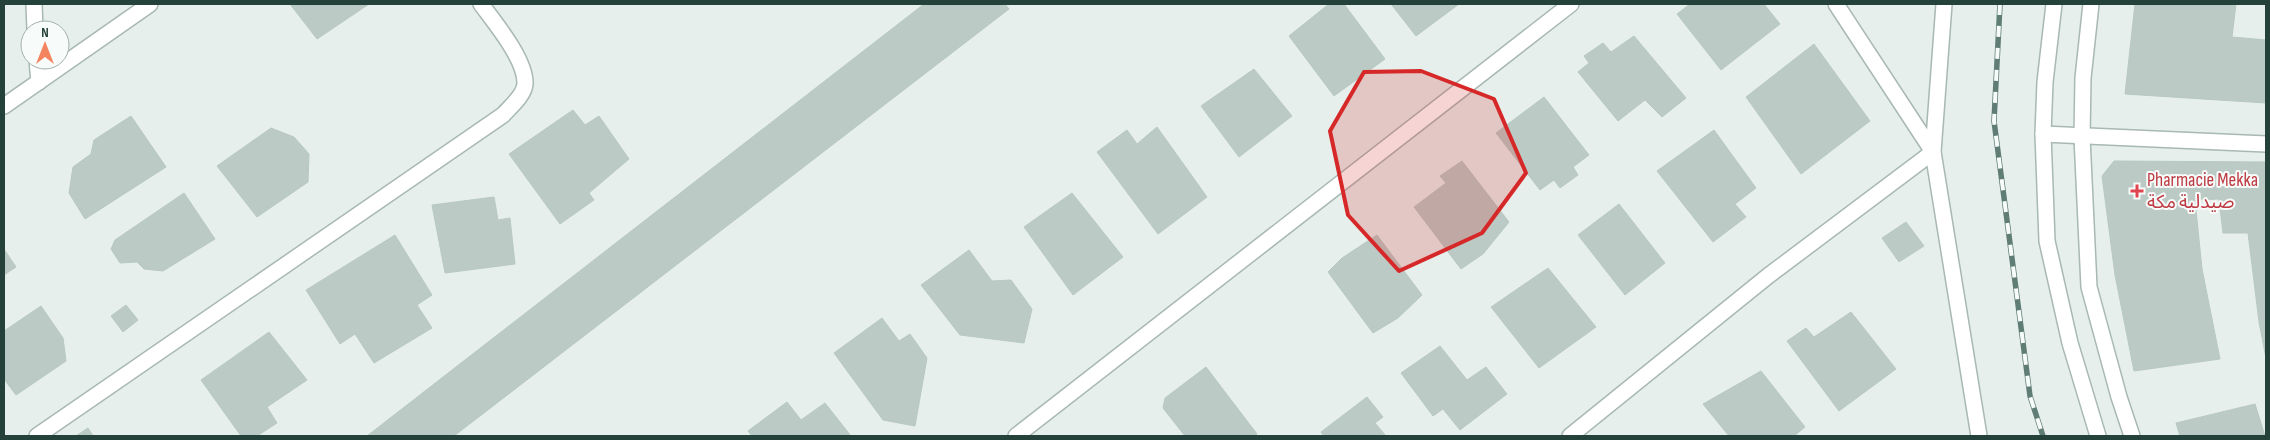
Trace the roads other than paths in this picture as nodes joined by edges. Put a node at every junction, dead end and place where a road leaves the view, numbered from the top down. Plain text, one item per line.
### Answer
1 (34, 4) edge
2 (150, 4) edge
3 (481, 4) edge
4 (1571, 4) edge
5 (1836, 4) edge
6 (1944, 4) edge
7 (2054, 4) edge
8 (2091, 4) edge
9 (35, 20) edge
10 (37, 70) edge
11 (38, 82) junction
12 (4, 106) edge
13 (2043, 134) junction
14 (2082, 137) junction
15 (2266, 144) edge
16 (1933, 152) junction
17 (36, 436) edge
18 (1016, 436) edge
19 (1570, 436) edge
20 (1979, 436) edge
21 (2098, 436) edge
22 (2132, 436) edge

1 - 9 street
2 - 11 street
3 - 17 street
4 - 18 street
5 - 16 street
6 - 16 street
7 - 13 street
8 - 14 street
10 - 11 street
11 - 12 street
13 - 14 street
13 - 21 street
14 - 15 street
14 - 22 street
16 - 19 street
16 - 20 street

